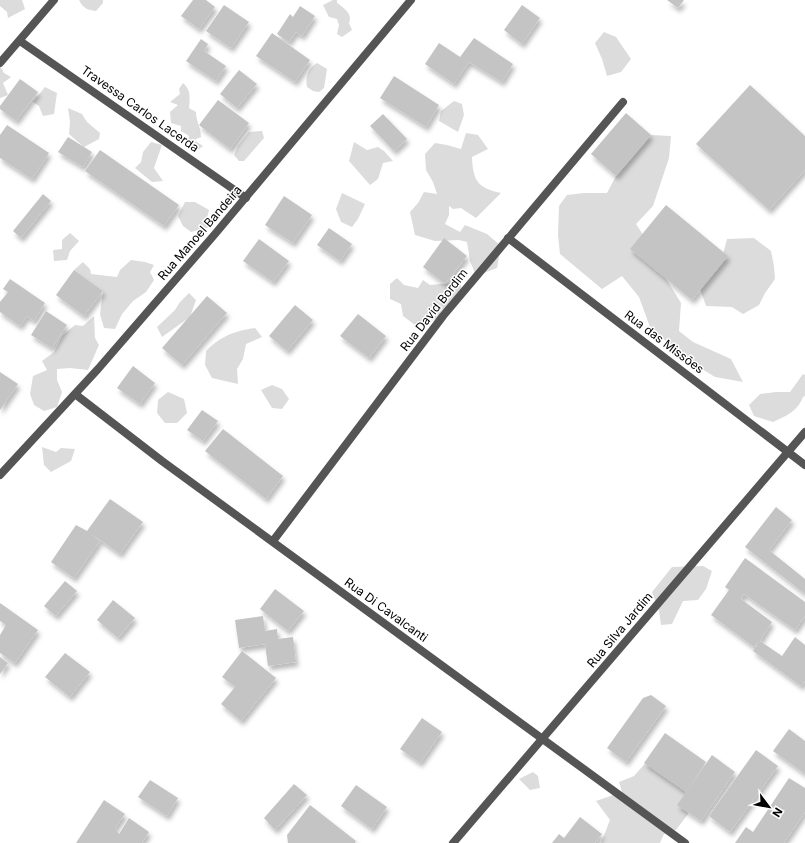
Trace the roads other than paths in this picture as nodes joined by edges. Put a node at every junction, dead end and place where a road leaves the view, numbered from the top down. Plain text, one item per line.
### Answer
1 (54, 0) edge
2 (411, 0) edge
3 (20, 41) junction
4 (0, 63) edge
5 (623, 102) dead end
6 (246, 198) junction
7 (508, 238) junction
8 (75, 394) junction
9 (805, 432) edge
10 (788, 452) junction
11 (805, 465) edge
12 (0, 476) edge
13 (272, 541) junction
14 (543, 740) junction
15 (453, 843) edge
16 (685, 843) edge

1 - 3 street
2 - 6 street, Rua Manoel Bandeira
3 - 4 street
3 - 6 street, Travessa Carlos Lacerda
5 - 7 street, Rua David Bordim
6 - 8 street, Rua Manoel Bandeira
7 - 10 street, Rua das Missões
7 - 13 street, Rua David Bordim
8 - 12 street, Rua Manoel Bandeira
8 - 13 street, Rua Di Cavalcanti
9 - 10 street, Rua Silva Jardim
10 - 11 street, Rua das Missões
10 - 14 street, Rua Silva Jardim
13 - 14 street, Rua Di Cavalcanti
14 - 15 street, Rua Silva Jardim
14 - 16 street, Rua Di Cavalcanti

